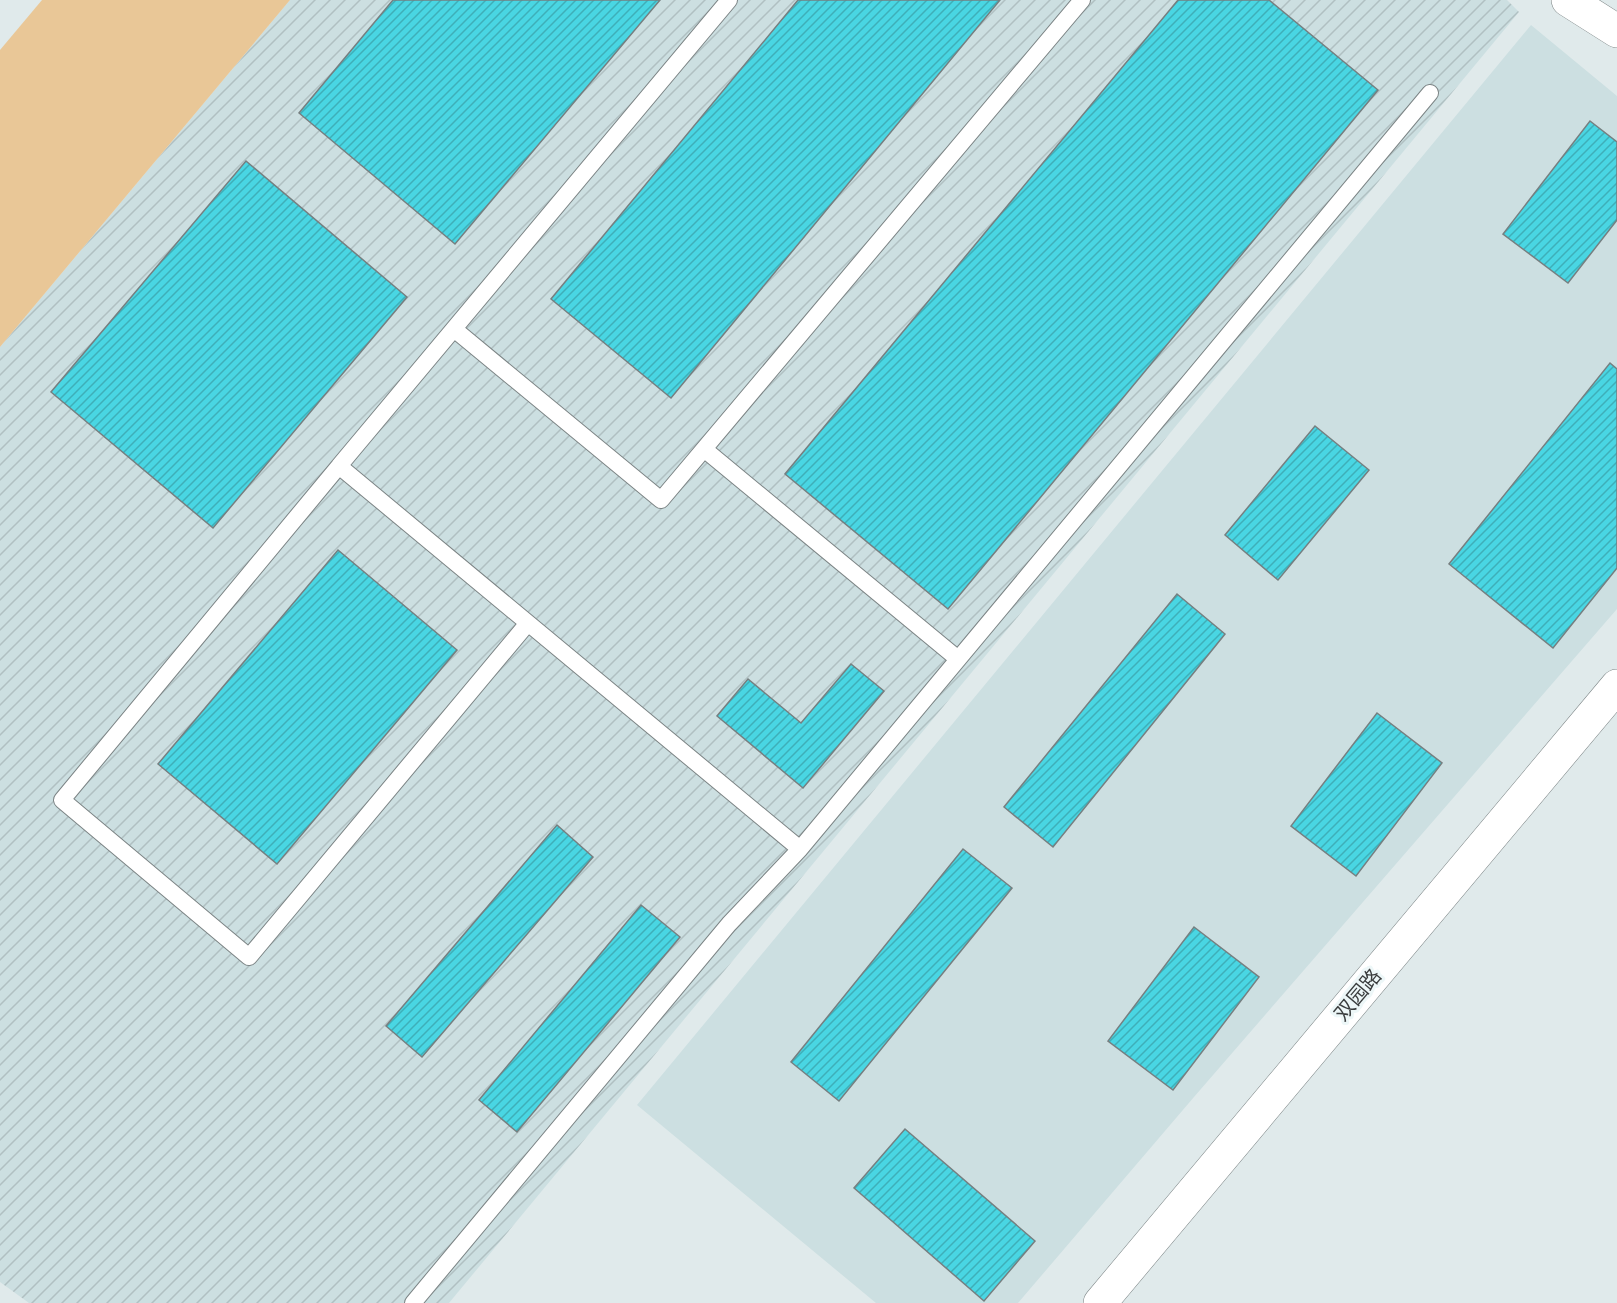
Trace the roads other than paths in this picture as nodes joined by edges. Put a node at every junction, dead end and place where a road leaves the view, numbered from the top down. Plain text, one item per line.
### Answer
1 (729, 0) edge
2 (1082, 0) edge
3 (1568, 0) edge
4 (1603, 0) edge
5 (1617, 14) edge
6 (1617, 31) edge
7 (1430, 93) dead end
8 (454, 328) junction
9 (704, 449) junction
10 (339, 466) junction
11 (528, 623) junction
12 (958, 659) junction
13 (1617, 686) edge
14 (800, 849) junction
15 (412, 1303) edge
16 (1100, 1303) edge

1 - 8 lane
2 - 9 lane
3 - 6 street
4 - 5 street
7 - 12 lane
8 - 9 lane
8 - 10 lane
9 - 12 lane
10 - 11 lane
10 - 11 lane
11 - 14 lane
12 - 14 lane
13 - 16 street, 双园路
14 - 15 lane

